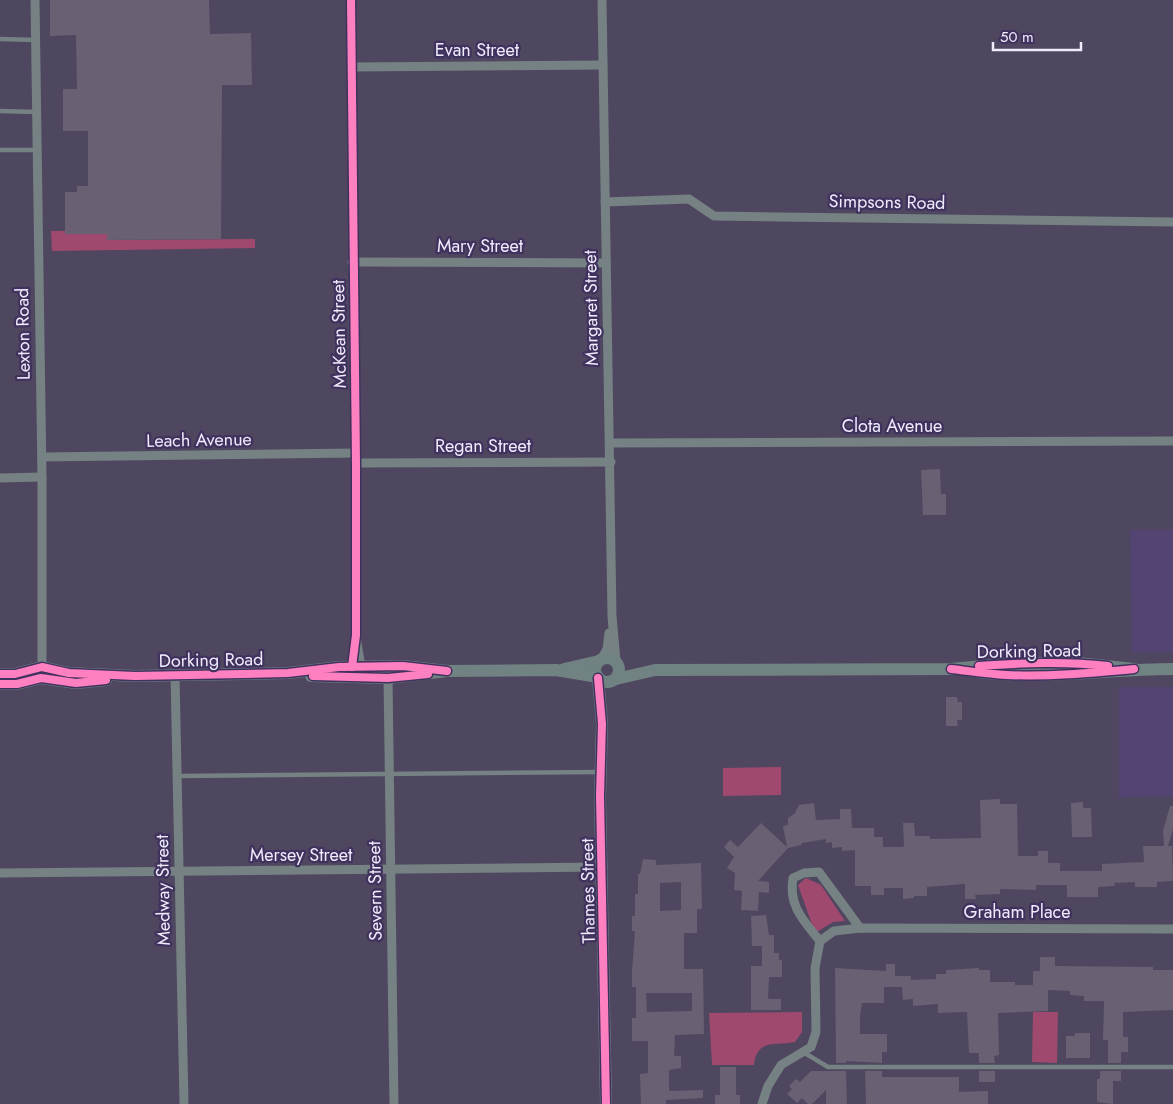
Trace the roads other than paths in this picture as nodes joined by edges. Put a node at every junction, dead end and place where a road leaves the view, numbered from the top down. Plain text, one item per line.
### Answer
1 (35, 0) edge
2 (351, 0) edge
3 (602, 0) edge
4 (0, 39) edge
5 (36, 40) junction
6 (603, 66) junction
7 (352, 67) junction
8 (0, 111) edge
9 (36, 112) junction
10 (0, 150) edge
11 (36, 150) junction
12 (605, 202) junction
13 (1173, 222) edge
14 (352, 262) junction
15 (606, 263) junction
16 (1173, 441) edge
17 (610, 443) junction
18 (356, 453) junction
19 (42, 457) junction
20 (611, 462) junction
21 (356, 463) junction
22 (42, 477) junction
23 (0, 478) edge
24 (612, 616) junction
25 (600, 660) junction
26 (616, 662) junction
27 (42, 667) junction
28 (356, 667) junction
29 (1173, 669) edge
30 (556, 670) junction
31 (655, 670) junction
32 (447, 671) junction
33 (0, 674) edge
34 (288, 674) junction
35 (175, 675) junction
36 (135, 676) junction
37 (388, 678) junction
38 (598, 678) junction
39 (615, 679) junction
40 (0, 684) edge
41 (602, 724) junction
42 (600, 772) junction
43 (390, 773) junction
44 (177, 776) junction
45 (603, 867) junction
46 (179, 871) junction
47 (391, 871) junction
48 (0, 873) edge
49 (860, 928) junction
50 (1173, 928) edge
51 (820, 941) junction
52 (802, 1052) junction
53 (1173, 1067) edge
54 (184, 1104) edge
55 (394, 1104) edge
56 (606, 1104) edge
57 (762, 1104) edge

1 - 5 street, Lexton Road
2 - 7 street, McKean Street
3 - 6 street, Margaret Street
4 - 5 lane
5 - 9 street, Lexton Road
6 - 7 street, Evan Street
6 - 12 street, Margaret Street
7 - 14 street, McKean Street
8 - 9 lane
9 - 11 street, Lexton Road
10 - 11 lane
11 - 19 street, Lexton Road
12 - 13 street, Simpsons Road
12 - 15 street, Margaret Street
14 - 15 street, Mary Street
14 - 18 street, McKean Street
15 - 17 street, Margaret Street
16 - 17 street, Clota Avenue
17 - 20 street, Margaret Street
18 - 19 street, Leach Avenue
18 - 21 street, McKean Street
19 - 22 street, Lexton Road
20 - 21 street, Regan Street
20 - 24 street, Margaret Street
21 - 28 street, McKean Street
22 - 23 street
22 - 27 street, Lexton Road
24 - 25 street, Margaret Street
24 - 26 street, Margaret Street
25 - 26 main road
25 - 30 main road, Dorking Road
25 - 38 main road
26 - 31 main road, Dorking Road
26 - 39 main road
27 - 33 main road, Dorking Road
27 - 36 main road, Dorking Road
28 - 32 main road, Dorking Road
28 - 34 main road, Dorking Road
29 - 31 main road, Dorking Road
30 - 32 main road, Dorking Road
30 - 38 main road, Dorking Road
31 - 39 main road, Dorking Road
32 - 37 main road, Dorking Road
34 - 35 main road, Dorking Road
34 - 37 main road, Dorking Road
35 - 36 main road, Dorking Road
35 - 44 street, Medway Street
36 - 40 main road, Dorking Road
37 - 43 street, Severn Street
38 - 39 main road
38 - 41 main road, Thames Street
39 - 41 main road, Thames Street
41 - 42 main road, Thames Street
42 - 43 lane
42 - 45 main road, Thames Street
43 - 44 lane
43 - 47 street, Severn Street
44 - 46 street, Medway Street
45 - 47 street, Mersey Street
45 - 56 main road, Thames Street
46 - 47 street, Mersey Street
46 - 48 street, Mersey Street
46 - 54 street, Medway Street
47 - 55 street, Severn Street
49 - 50 street, Graham Place
49 - 51 street, Graham Place
49 - 51 street
51 - 52 street
52 - 53 lane
52 - 57 street

